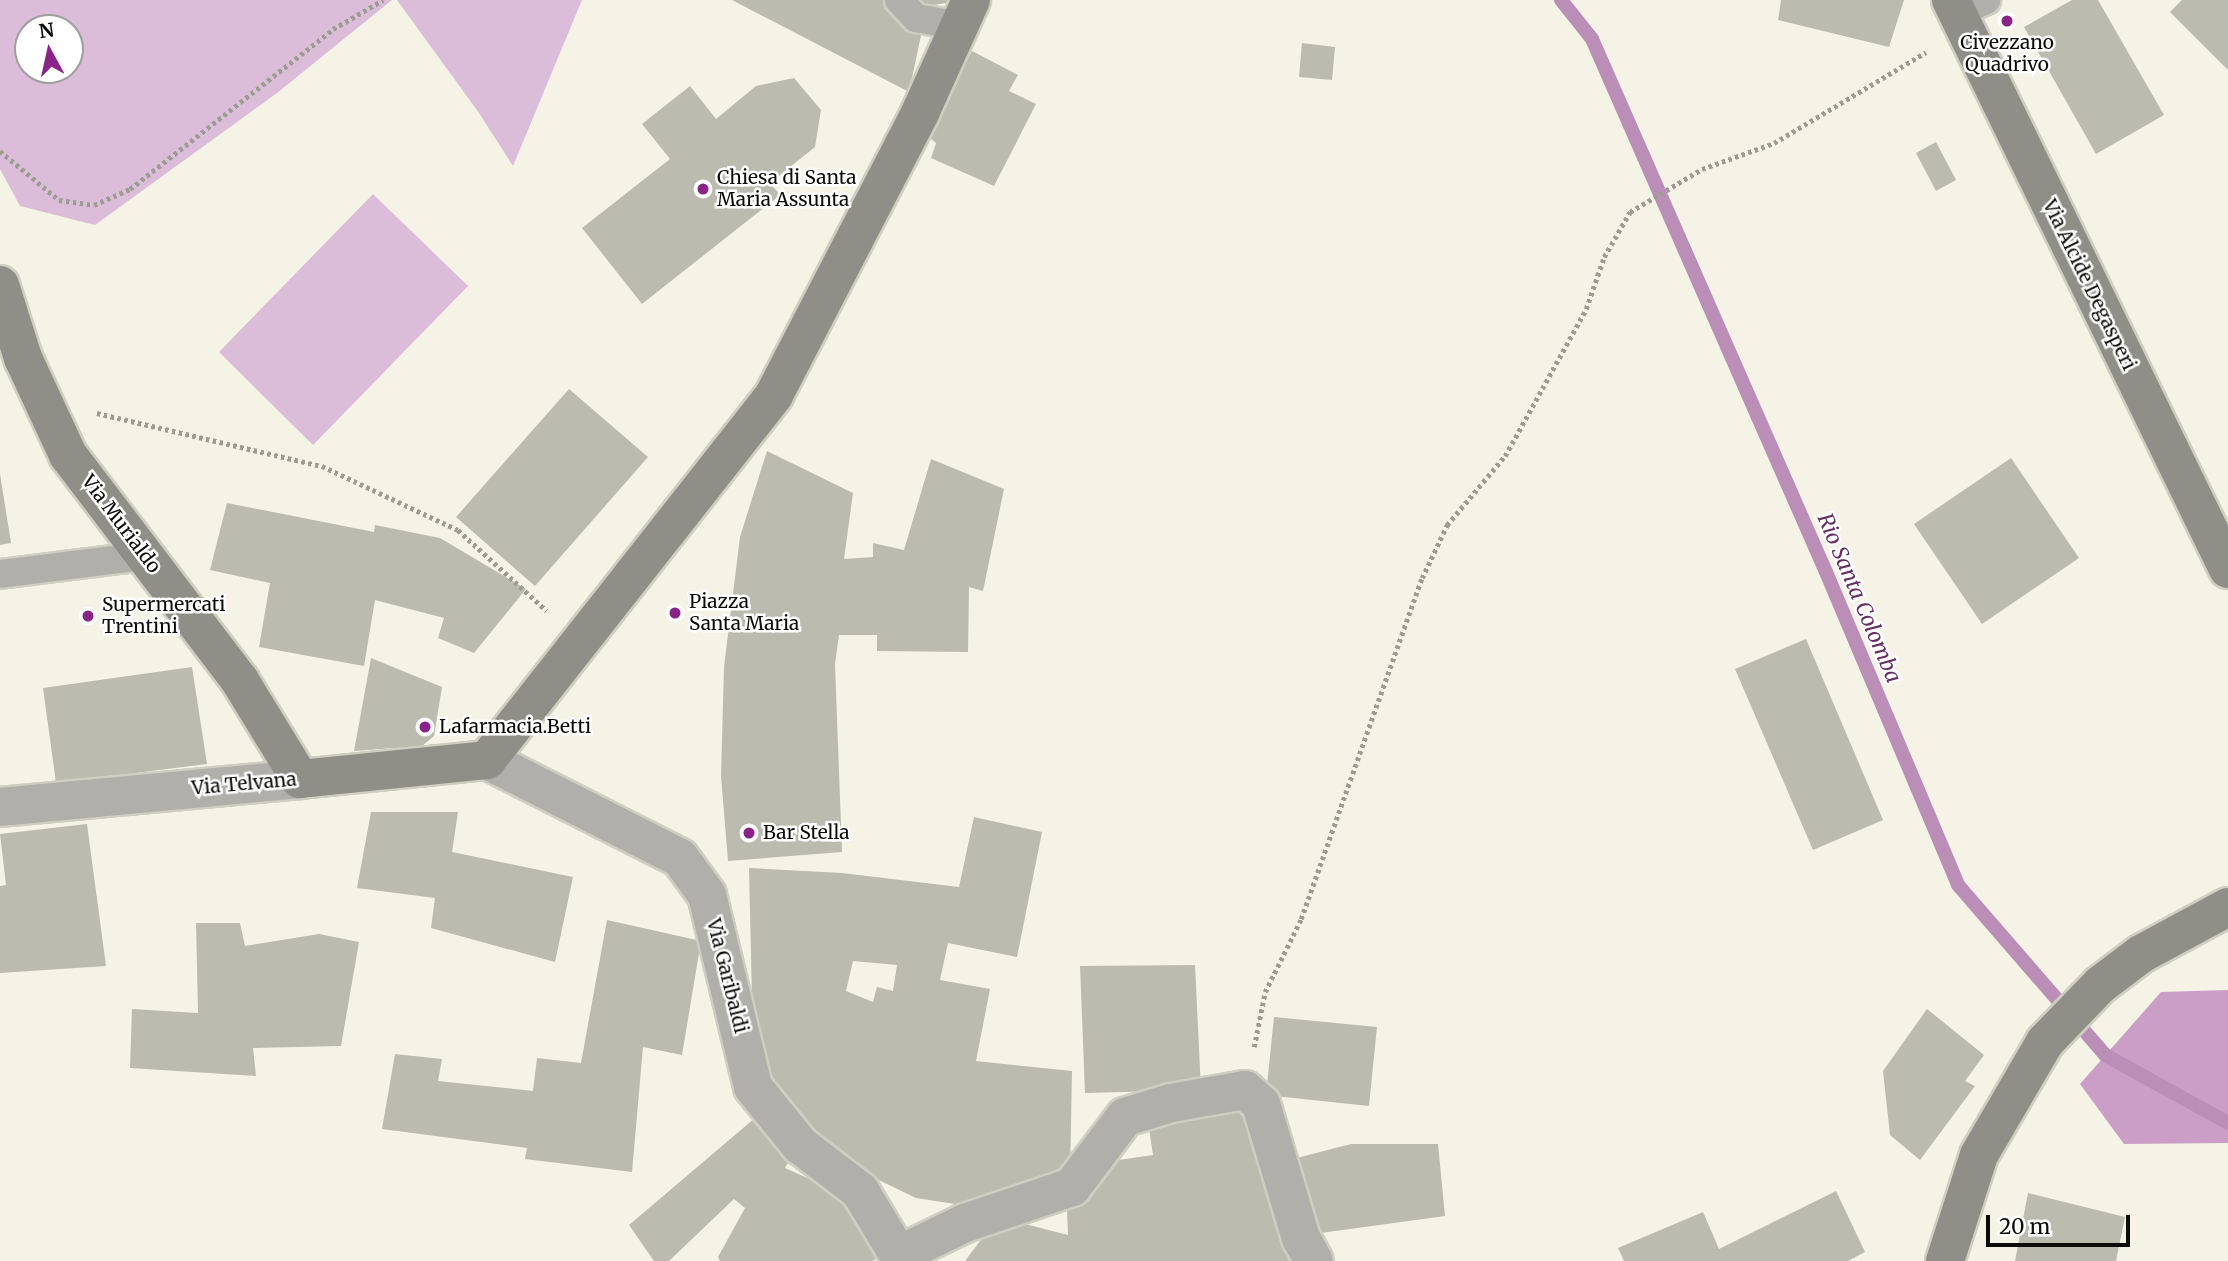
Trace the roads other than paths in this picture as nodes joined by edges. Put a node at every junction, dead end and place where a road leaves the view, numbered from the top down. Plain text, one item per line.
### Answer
1 (899, 0) edge
2 (1964, 4) edge
3 (966, 13) edge
4 (0, 285) edge
5 (145, 556) junction
6 (2228, 569) edge
7 (0, 574) edge
8 (487, 760) junction
9 (300, 779) junction
10 (0, 807) edge
11 (2219, 911) edge
12 (901, 1258) edge
13 (1941, 1259) edge
14 (1314, 1261) edge

1 - 3 lane
2 - 6 street, Via Alcide Degasperi
3 - 8 street
4 - 5 street, Via Murialdo
5 - 7 lane
5 - 9 street, Via Murialdo
8 - 9 street, Via Telvana
8 - 12 street, Via Garibaldi
9 - 10 street, Via Telvana
11 - 13 street
12 - 14 street

